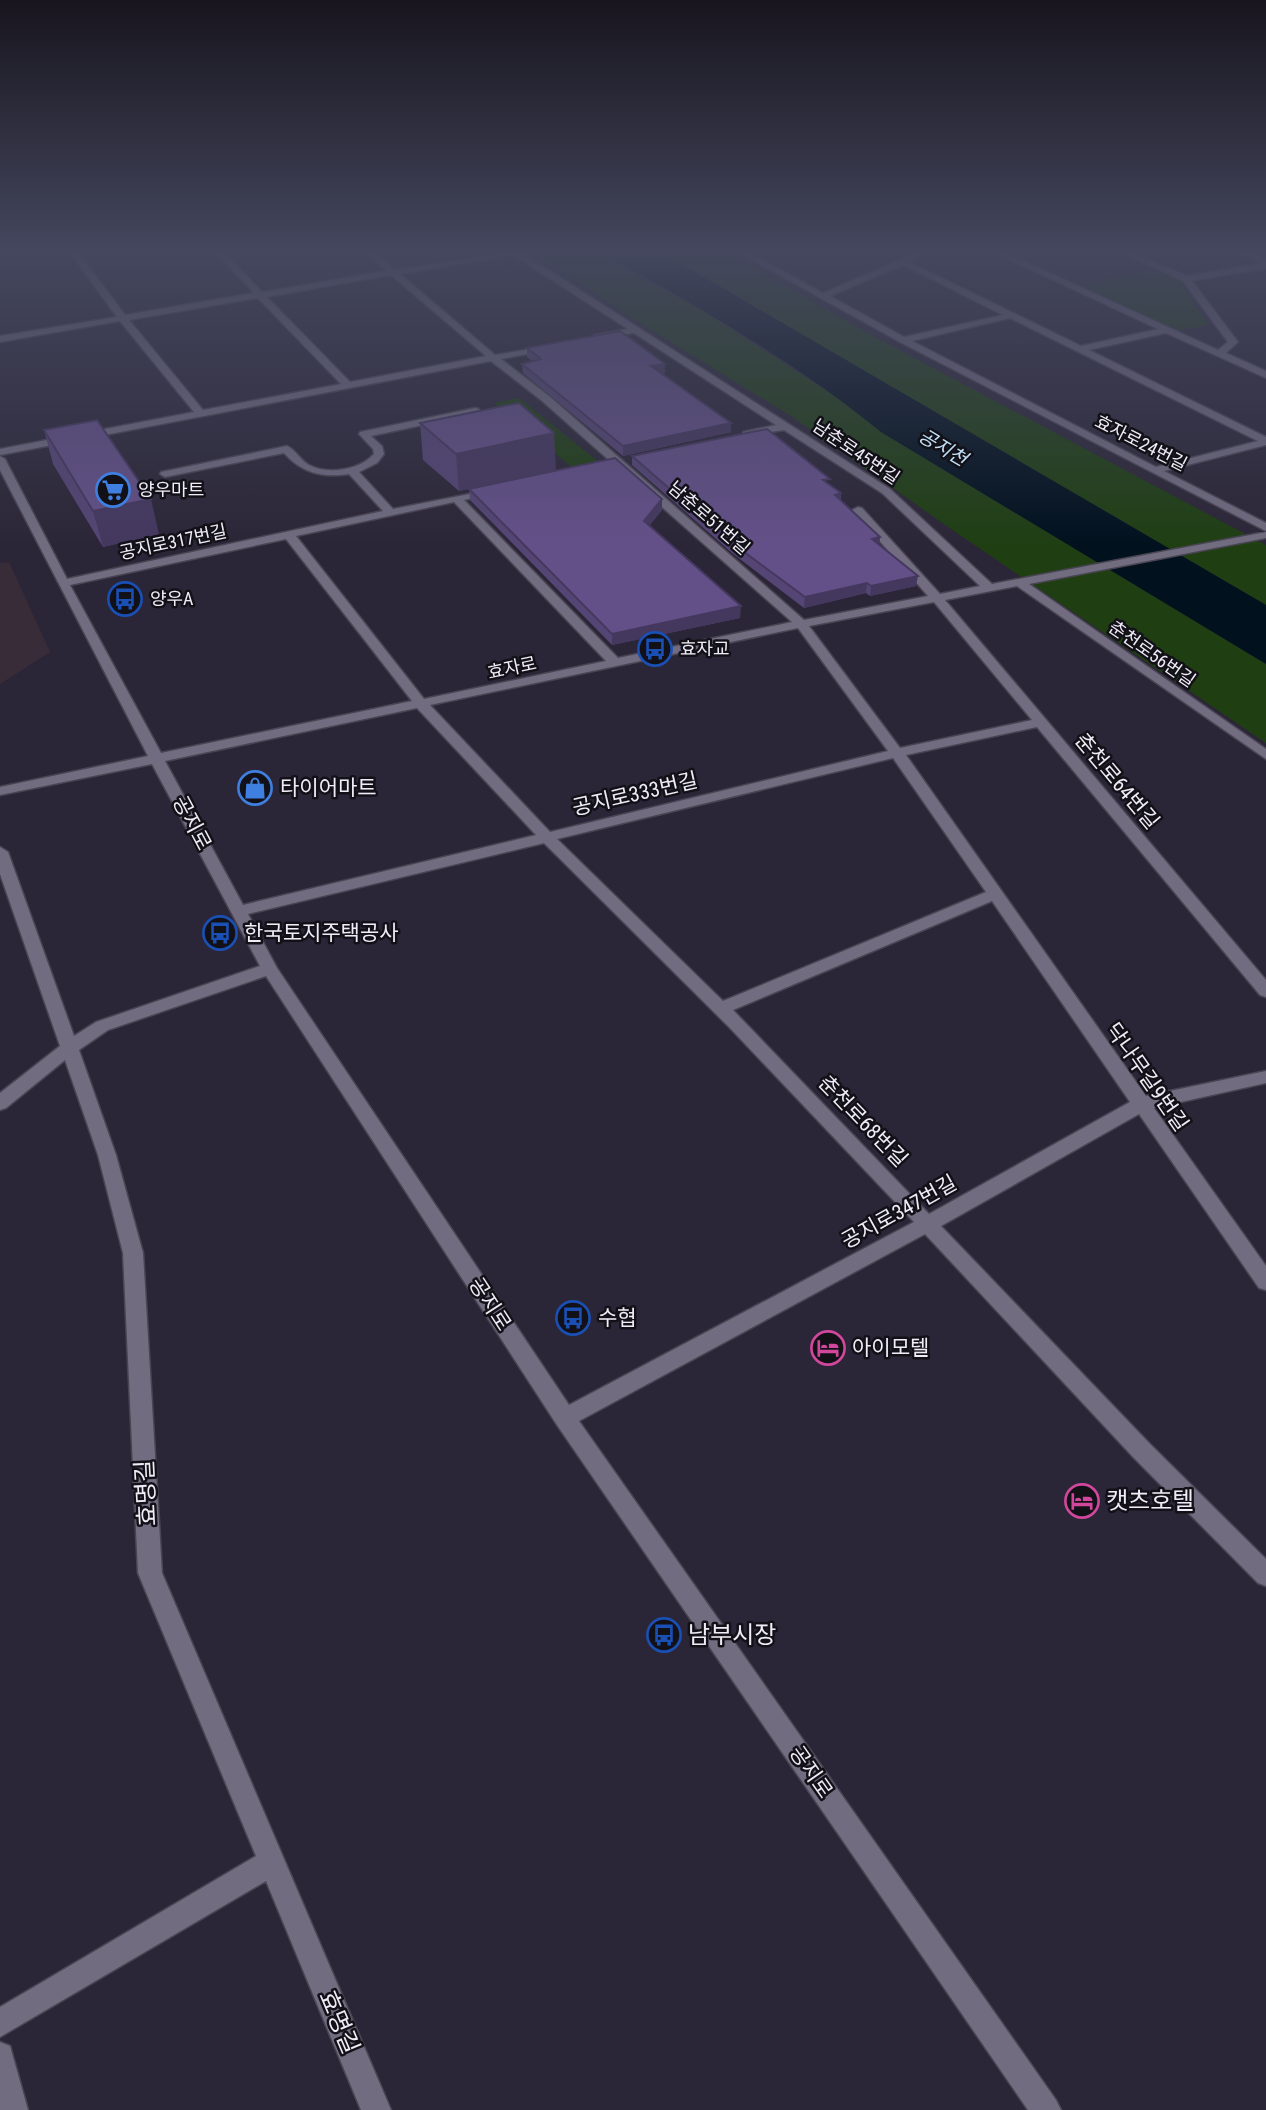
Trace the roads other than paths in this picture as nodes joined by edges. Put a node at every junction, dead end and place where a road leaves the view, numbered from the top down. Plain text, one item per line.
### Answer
1 (148, 349) edge
2 (313, 349) edge
3 (483, 349) edge
4 (536, 349) edge
5 (666, 349) edge
6 (921, 349) edge
7 (1082, 349) edge
8 (1209, 349) edge
9 (1224, 349) edge
10 (1219, 354) junction
11 (493, 358) junction
12 (1266, 375) edge
13 (348, 386) junction
14 (475, 411) edge
15 (201, 414) junction
16 (786, 426) junction
17 (734, 437) edge
18 (1266, 441) edge
19 (0, 452) edge
20 (0, 458) edge
21 (631, 460) edge
22 (618, 463) junction
23 (605, 466) edge
24 (351, 470) junction
25 (1155, 470) junction
26 (166, 474) dead end
27 (497, 489) edge
28 (457, 499) junction
29 (858, 510) dead end
30 (391, 513) junction
31 (1266, 528) edge
32 (1266, 535) edge
33 (289, 536) junction
34 (1017, 581) junction
35 (63, 583) junction
36 (988, 587) junction
37 (936, 597) junction
38 (801, 624) junction
39 (617, 664) junction
40 (421, 704) junction
41 (1041, 722) junction
42 (897, 753) junction
43 (1266, 755) edge
44 (157, 757) junction
45 (0, 791) edge
46 (547, 837) junction
47 (0, 852) edge
48 (994, 895) junction
49 (239, 911) junction
50 (270, 969) junction
51 (1266, 991) edge
52 (722, 1008) junction
53 (70, 1047) junction
54 (1266, 1077) edge
55 (0, 1103) edge
56 (1141, 1104) junction
57 (929, 1223) junction
58 (1266, 1282) edge
59 (565, 1418) junction
60 (1266, 1575) edge
61 (272, 1862) junction
62 (0, 2023) edge
63 (0, 2056) edge
64 (13, 2110) edge
65 (376, 2110) edge
66 (1046, 2110) edge

1 - 15 street
2 - 13 street
3 - 11 street, 남춘로51번길
4 - 11 street
5 - 16 street, 남춘로45번길
6 - 25 street, 효자로24번길
7 - 18 street
8 - 10 street
9 - 10 street
10 - 12 street
11 - 13 street
11 - 22 street, 남춘로51번길
13 - 15 street
14 - 24 street
15 - 19 street
16 - 17 street
16 - 36 street, 남춘로45번길
18 - 25 street
20 - 35 street, 공지로
21 - 22 street
22 - 23 street
22 - 38 street, 남춘로51번길
24 - 26 street
24 - 30 street
25 - 31 street, 효자로24번길
27 - 28 street, 공지로317번길
28 - 30 street, 공지로317번길
28 - 39 street
29 - 37 street
30 - 33 street, 공지로317번길
32 - 34 street, 효자로
33 - 35 street, 공지로317번길
33 - 40 street
34 - 36 street, 효자로
34 - 43 street, 춘천로56번길
35 - 44 street, 공지로
36 - 37 street, 효자로
37 - 38 street, 효자로
37 - 41 street, 춘천로64번길
38 - 39 street, 효자로
38 - 42 street, 닥나무길9번길
39 - 40 street, 효자로
40 - 44 street, 효자로
40 - 46 street, 춘천로68번길
41 - 42 street, 공지로333번길
41 - 51 street, 춘천로64번길
42 - 46 street, 공지로333번길
42 - 48 street, 닥나무길9번길
44 - 45 street, 효자로
44 - 49 street, 공지로
46 - 49 street, 공지로333번길
46 - 52 street, 춘천로68번길
47 - 53 street, 효명길
48 - 52 street
48 - 56 street, 닥나무길9번길
49 - 50 street, 공지로
50 - 53 street
50 - 59 street, 공지로
52 - 57 street, 춘천로68번길
53 - 55 street
53 - 61 street, 효명길
54 - 56 street, 공지로347번길
56 - 57 street, 공지로347번길
56 - 58 street, 닥나무길9번길
57 - 59 street, 공지로347번길
57 - 60 street, 춘천로68번길
59 - 66 street, 공지로
61 - 62 street
61 - 65 street, 효명길
63 - 64 street

